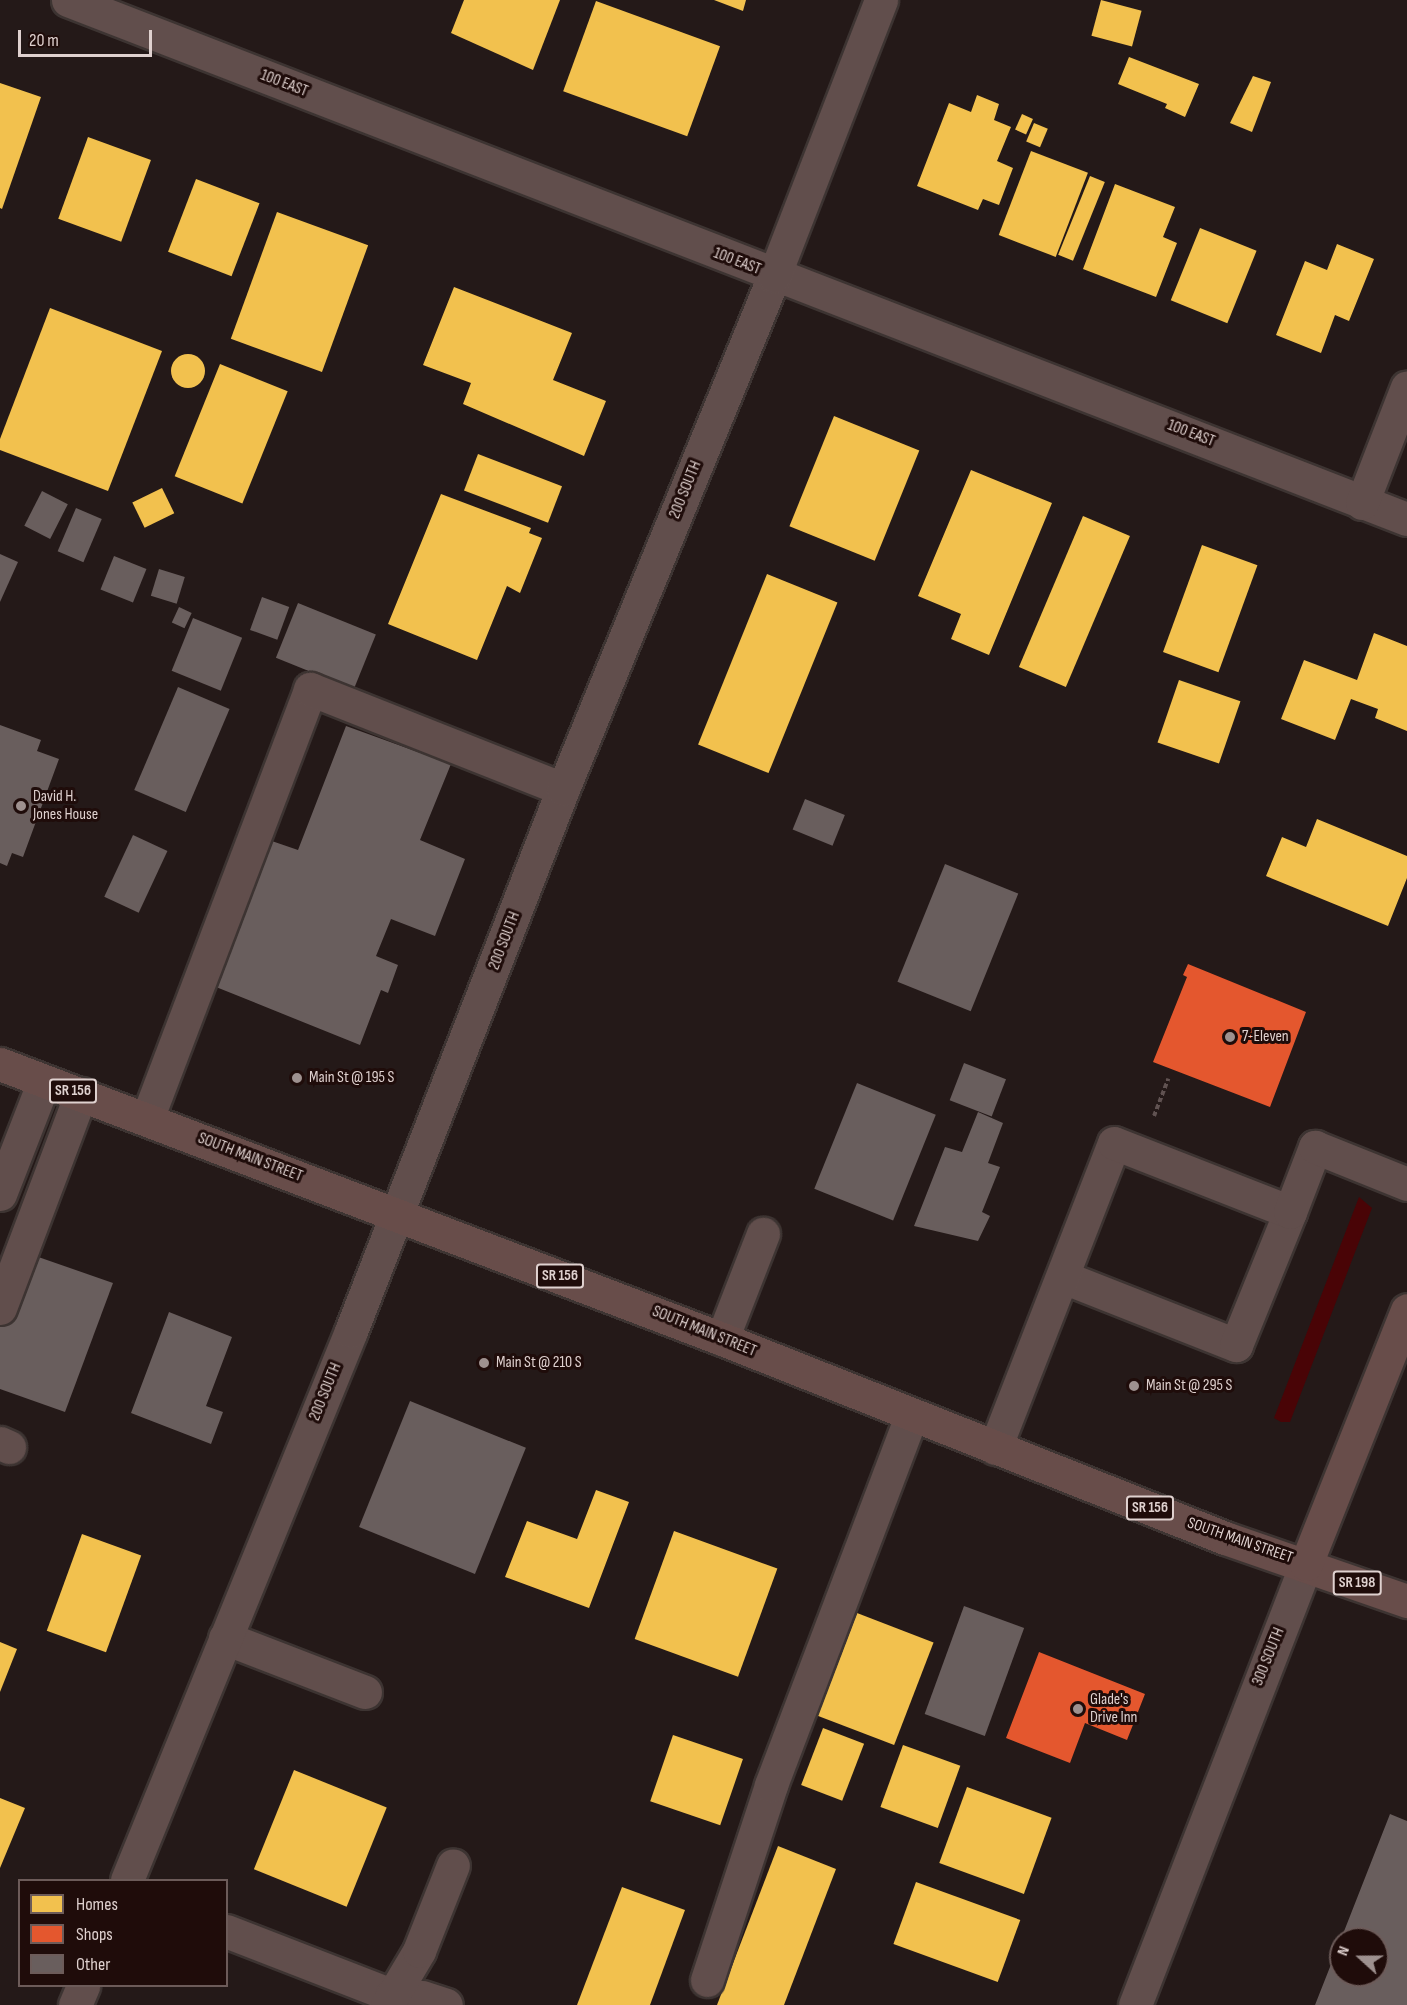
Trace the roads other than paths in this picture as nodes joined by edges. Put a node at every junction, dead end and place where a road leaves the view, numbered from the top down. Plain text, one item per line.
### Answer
1 (68, 0) edge
2 (881, 0) edge
3 (774, 276) junction
4 (1407, 387) edge
5 (1362, 502) junction
6 (1407, 519) edge
7 (563, 789) junction
8 (0, 1064) edge
9 (44, 1081) junction
10 (81, 1094) junction
11 (147, 1119) junction
12 (1407, 1185) edge
13 (0, 1194) edge
14 (1290, 1212) junction
15 (397, 1215) junction
16 (763, 1234) dead end
17 (1063, 1278) junction
18 (0, 1308) edge
19 (1407, 1310) edge
20 (722, 1339) junction
21 (911, 1416) junction
22 (995, 1448) junction
23 (1306, 1564) junction
24 (1407, 1601) edge
25 (225, 1638) junction
26 (365, 1692) dead end
27 (453, 1865) dead end
28 (128, 1879) edge
29 (228, 1931) edge
30 (707, 1980) dead end
31 (84, 1987) edge
32 (389, 2000) edge
33 (75, 2005) edge
34 (446, 2005) edge
35 (1135, 2005) edge

1 - 3 street, 100 EAST
2 - 3 street, 200 SOUTH
3 - 5 street, 100 EAST
3 - 7 street, 200 SOUTH
4 - 5 street
5 - 6 street, 100 EAST
7 - 11 street
7 - 15 street, 200 SOUTH
8 - 9 main road, SOUTH MAIN STREET / SR 156
9 - 10 main road, SOUTH MAIN STREET / SR 156
9 - 13 street
10 - 11 main road, SOUTH MAIN STREET / SR 156
10 - 18 street
11 - 15 main road, SOUTH MAIN STREET / SR 156
12 - 14 street
14 - 17 street
14 - 17 street
15 - 20 main road, SOUTH MAIN STREET / SR 156
15 - 25 street, 200 SOUTH
16 - 20 street
17 - 22 street
19 - 23 main road, 300 SOUTH
20 - 21 main road, SOUTH MAIN STREET / SR 156
21 - 22 main road, SOUTH MAIN STREET / SR 156
21 - 30 street
22 - 23 main road, SOUTH MAIN STREET / SR 156
23 - 24 main road, SOUTH MAIN STREET / SR 198
23 - 35 street, 300 SOUTH
25 - 26 street
25 - 28 street, 200 SOUTH
27 - 32 street
29 - 32 street
31 - 33 street
32 - 34 street

